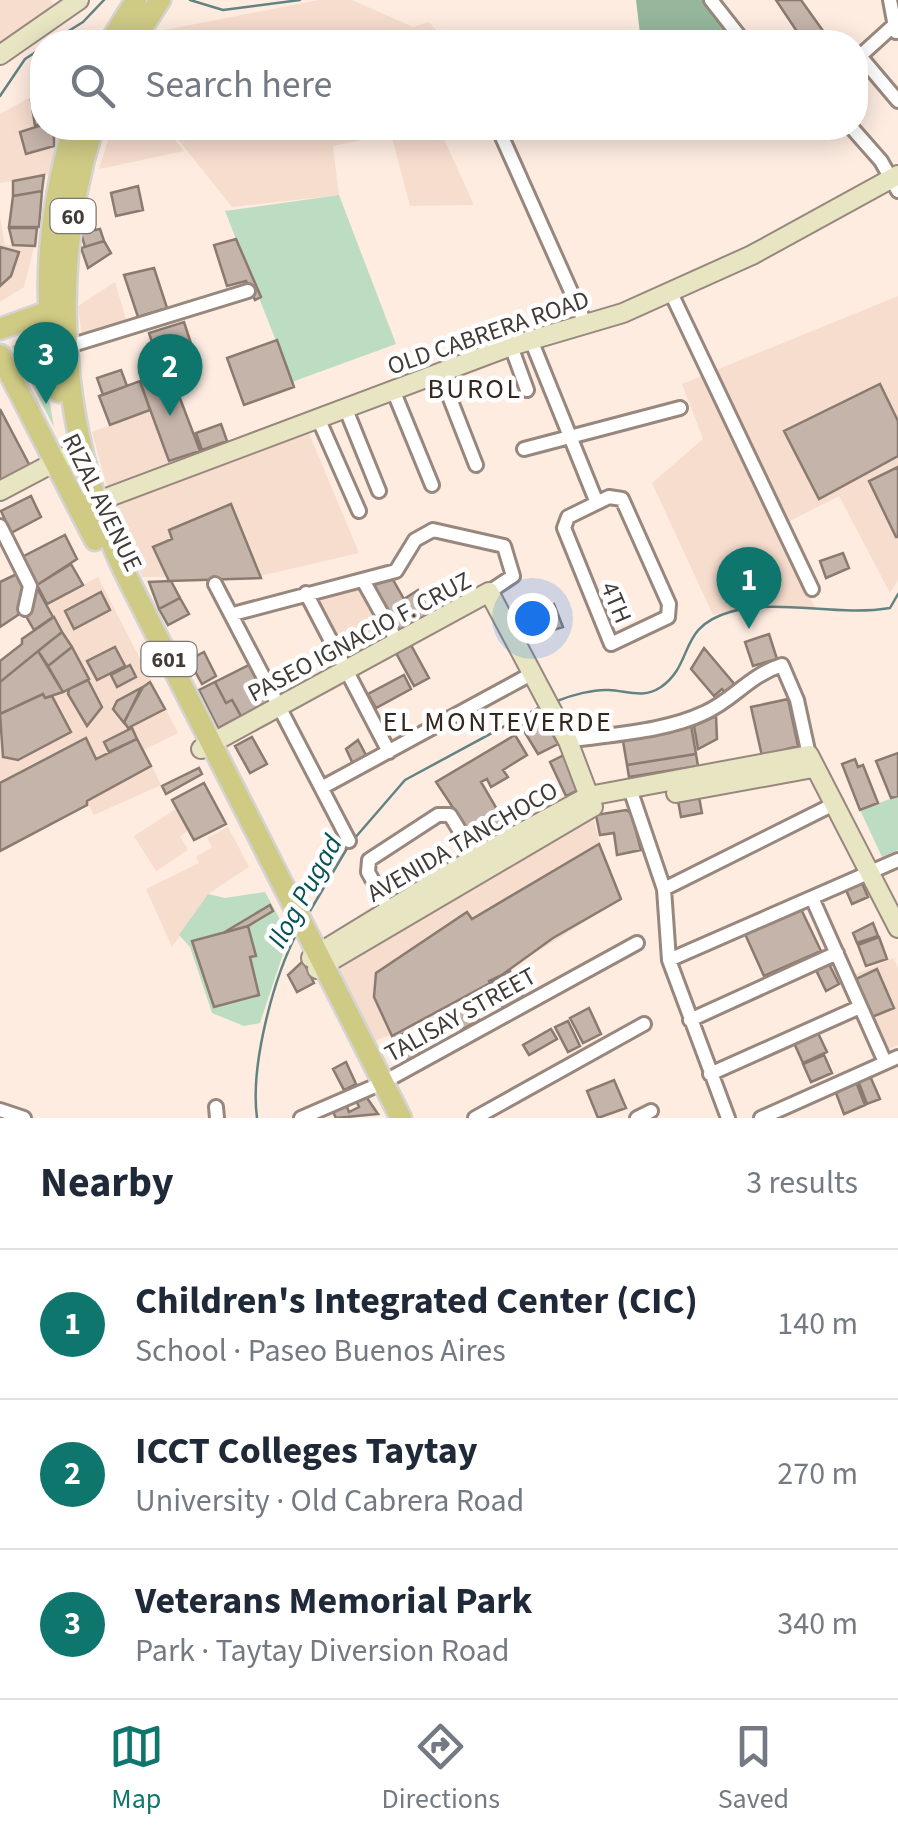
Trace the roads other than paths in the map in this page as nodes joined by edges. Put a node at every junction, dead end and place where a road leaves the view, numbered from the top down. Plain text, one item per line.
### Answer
1 (80, 0) edge
2 (136, 0) edge
3 (160, 0) edge
4 (710, 0) edge
5 (890, 0) edge
6 (37, 30) edge
7 (117, 30) edge
8 (141, 30) edge
9 (734, 30) edge
10 (895, 30) edge
11 (30, 35) edge
12 (868, 50) edge
13 (0, 56) edge
14 (868, 65) edge
15 (898, 101) edge
16 (71, 140) edge
17 (90, 140) edge
18 (503, 140) edge
19 (862, 140) edge
20 (896, 182) edge
21 (248, 291) dead end
22 (671, 294) junction
23 (56, 308) junction
24 (586, 325) junction
25 (0, 329) edge
26 (532, 340) junction
27 (511, 346) junction
28 (66, 347) junction
29 (0, 356) edge
30 (440, 372) junction
31 (393, 390) junction
32 (527, 390) dead end
33 (68, 405) junction
34 (345, 407) junction
35 (680, 408) dead end
36 (318, 418) junction
37 (569, 436) junction
38 (524, 449) dead end
39 (63, 462) junction
40 (476, 466) dead end
41 (432, 485) dead end
42 (379, 491) dead end
43 (0, 492) edge
44 (597, 502) junction
45 (0, 504) edge
46 (88, 505) junction
47 (359, 512) dead end
48 (0, 526) edge
49 (364, 582) junction
50 (215, 584) dead end
51 (812, 589) dead end
52 (489, 592) junction
53 (306, 593) junction
54 (25, 609) dead end
55 (233, 614) junction
56 (398, 643) junction
57 (345, 670) junction
58 (533, 673) junction
59 (279, 706) junction
60 (568, 742) junction
61 (206, 746) junction
62 (389, 752) junction
63 (811, 762) junction
64 (323, 787) junction
65 (632, 794) junction
66 (591, 802) junction
67 (836, 803) junction
68 (350, 841) dead end
69 (898, 860) edge
70 (480, 863) junction
71 (870, 872) junction
72 (664, 889) junction
73 (812, 898) junction
74 (393, 918) junction
75 (898, 928) edge
76 (309, 943) junction
77 (637, 943) dead end
78 (836, 953) junction
79 (669, 960) junction
80 (860, 1007) junction
81 (690, 1020) junction
82 (644, 1024) dead end
83 (892, 1059) edge
84 (710, 1074) junction
85 (382, 1083) junction
86 (0, 1110) edge
87 (651, 1110) dead end
88 (24, 1118) edge
89 (301, 1118) edge
90 (400, 1118) edge
91 (476, 1118) edge
92 (637, 1118) edge
93 (728, 1118) edge
94 (761, 1118) edge

1 - 6 street
2 - 7 main road
3 - 8 main road
4 - 9 street
5 - 10 street
10 - 12 street
11 - 13 street
14 - 15 street
16 - 23 main road, 60
17 - 23 main road, 60
18 - 24 street
19 - 20 street
20 - 22 street, OLD CABRERA ROAD
21 - 28 street
22 - 24 street, OLD CABRERA ROAD
22 - 51 street
23 - 25 main road
23 - 28 main road, 60
23 - 33 main road, 60
24 - 26 street, OLD CABRERA ROAD
26 - 27 street, OLD CABRERA ROAD
26 - 37 street
27 - 30 street, OLD CABRERA ROAD
27 - 32 street
28 - 33 main road, 60
29 - 39 main road, RIZAL AVENUE / 601
30 - 31 street, OLD CABRERA ROAD
30 - 40 street
31 - 34 street, OLD CABRERA ROAD
31 - 41 street
33 - 39 main road, 60
33 - 46 main road, 60
34 - 36 street, OLD CABRERA ROAD
34 - 42 street
35 - 37 street
36 - 46 street, OLD CABRERA ROAD
36 - 47 street
37 - 38 street
37 - 44 street
39 - 43 street
39 - 45 street
39 - 46 main road, RIZAL AVENUE / 601
44 - 44 street, 4TH
46 - 61 main road, RIZAL AVENUE / 601
46 - 61 main road, RIZAL AVENUE / 601
48 - 54 street
49 - 52 street
49 - 53 street
49 - 56 street
50 - 55 street
52 - 56 street, PASEO IGNACIO F. CRUZ
52 - 58 street, PASEO IGNACIO F. CRUZ
53 - 55 street
53 - 57 street
55 - 59 street
56 - 57 street, PASEO IGNACIO F. CRUZ
57 - 59 street, PASEO IGNACIO F. CRUZ
57 - 62 street
58 - 60 street, PASEO IGNACIO F. CRUZ
58 - 62 street
59 - 61 street, PASEO IGNACIO F. CRUZ
59 - 64 street
60 - 63 street
60 - 66 street, PASEO IGNACIO F. CRUZ
61 - 76 main road, 601
62 - 64 street
63 - 65 street, AVENIDA TANCHOCO
63 - 67 street
64 - 68 street
65 - 66 street, AVENIDA TANCHOCO
65 - 72 street
66 - 70 street, AVENIDA TANCHOCO
67 - 71 street
67 - 72 street
69 - 71 street
70 - 74 street, AVENIDA TANCHOCO
70 - 74 street
71 - 73 street
71 - 75 street
72 - 79 street
73 - 78 street
73 - 79 street
74 - 76 street, AVENIDA TANCHOCO
76 - 85 main road, 601
77 - 85 street, TALISAY STREET
78 - 80 street
78 - 81 street
79 - 81 street
80 - 83 street
80 - 84 street
81 - 84 street
82 - 91 street
83 - 94 street
84 - 93 street
85 - 89 street, TALISAY STREET
85 - 90 main road, 601
86 - 88 street
87 - 92 street

